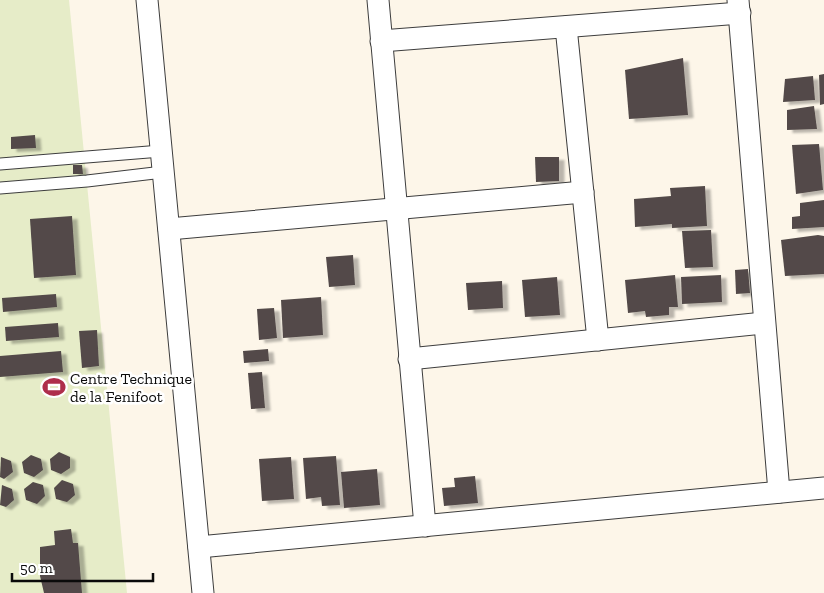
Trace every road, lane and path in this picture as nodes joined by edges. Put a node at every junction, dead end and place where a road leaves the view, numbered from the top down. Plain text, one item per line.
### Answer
1 (147, 0) edge
2 (378, 0) edge
3 (739, 7) edge
4 (566, 27) junction
5 (381, 41) junction
6 (161, 151) junction
7 (0, 164) edge
8 (163, 172) junction
9 (0, 188) edge
10 (583, 192) junction
11 (396, 208) junction
12 (169, 229) junction
13 (764, 323) junction
14 (598, 340) junction
15 (409, 359) junction
16 (824, 488) edge
17 (779, 492) junction
18 (425, 526) junction
19 (199, 547) junction
20 (203, 593) edge

1 - 6 street
2 - 5 street
3 - 4 street
3 - 13 street
4 - 5 street
4 - 10 street
5 - 11 street
6 - 7 lane
6 - 8 street
8 - 9 lane
8 - 12 street
10 - 11 street
10 - 14 street
11 - 12 street
11 - 15 street
12 - 19 street
13 - 14 street
13 - 17 street
14 - 15 street
15 - 18 street
16 - 17 street
17 - 18 street
18 - 19 street
19 - 20 street

